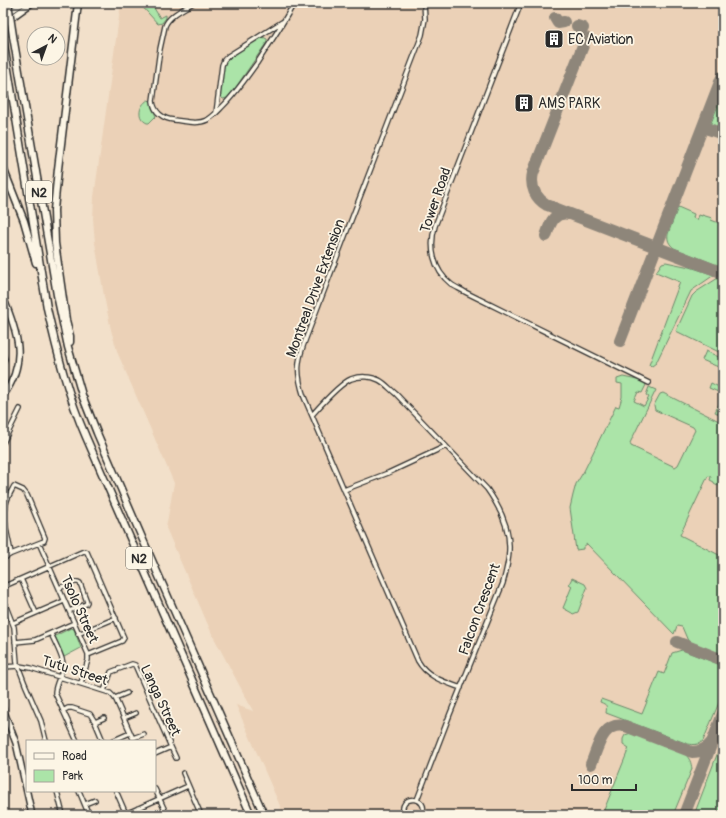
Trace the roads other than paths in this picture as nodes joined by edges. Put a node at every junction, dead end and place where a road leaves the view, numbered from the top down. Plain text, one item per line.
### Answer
1 (8, 3) edge
2 (22, 3) edge
3 (32, 3) edge
4 (78, 3) edge
5 (193, 3) edge
6 (294, 3) edge
7 (424, 3) edge
8 (521, 3) edge
9 (3, 16) edge
10 (285, 20) junction
11 (3, 24) edge
12 (3, 41) edge
13 (215, 114) junction
14 (3, 168) edge
15 (45, 296) junction
16 (3, 297) edge
17 (68, 347) junction
18 (3, 354) edge
19 (4, 363) edge
20 (649, 383) dead end
21 (3, 396) edge
22 (20, 409) dead end
23 (312, 415) junction
24 (3, 443) edge
25 (446, 446) junction
26 (344, 490) junction
27 (39, 543) junction
28 (10, 554) junction
29 (3, 560) edge
30 (49, 567) junction
31 (21, 578) junction
32 (59, 588) junction
33 (3, 591) edge
34 (3, 599) edge
35 (64, 601) junction
36 (69, 611) junction
37 (36, 613) junction
38 (116, 618) junction
39 (13, 623) junction
40 (74, 623) junction
41 (51, 634) junction
42 (78, 634) junction
43 (15, 642) junction
44 (88, 655) junction
45 (19, 666) junction
46 (3, 667) edge
47 (59, 677) junction
48 (81, 683) junction
49 (461, 688) junction
50 (104, 691) junction
51 (127, 693) dead end
52 (115, 698) junction
53 (3, 709) edge
54 (63, 710) junction
55 (136, 713) dead end
56 (104, 718) dead end
57 (124, 718) junction
58 (95, 722) junction
59 (130, 732) junction
60 (144, 734) dead end
61 (46, 740) edge
62 (77, 740) edge
63 (103, 740) edge
64 (114, 740) edge
65 (134, 740) edge
66 (171, 747) junction
67 (156, 754) edge
68 (176, 758) dead end
69 (183, 773) dead end
70 (188, 786) junction
71 (26, 788) edge
72 (27, 792) edge
73 (57, 792) edge
74 (79, 792) edge
75 (116, 792) edge
76 (156, 792) edge
77 (159, 799) junction
78 (95, 800) dead end
79 (417, 800) junction
80 (85, 804) junction
81 (138, 808) junction
82 (124, 814) edge
83 (32, 815) edge
84 (63, 815) edge
85 (89, 815) edge
86 (141, 815) edge
87 (167, 815) edge
88 (201, 815) edge
89 (251, 815) edge
90 (264, 815) edge
91 (404, 815) edge
92 (422, 815) edge

1 - 17 highway, N2, bridge
2 - 9 main road
3 - 11 main road
4 - 17 highway
5 - 13 street
6 - 10 street
7 - 23 street, Montreal Drive Extension
8 - 20 street, Tower Road
10 - 13 street
10 - 13 street
12 - 15 highway, N2
14 - 15 highway
15 - 89 highway, N2
16 - 21 main road
17 - 90 highway, N2
18 - 19 street
22 - 24 street
23 - 25 street, Falcon Crescent
23 - 26 street, Montreal Drive Extension
25 - 26 street
25 - 49 street, Falcon Crescent
26 - 49 street, Montreal Drive Extension
27 - 28 street
27 - 28 street
27 - 30 street, Tsolo Street
28 - 29 street
30 - 31 street
30 - 32 street, Tsolo Street
30 - 38 street
31 - 33 street
31 - 37 street
32 - 35 street, Tsolo Street
32 - 36 street
34 - 39 street
35 - 36 street, Tsolo Street
35 - 37 street
36 - 40 street, Tsolo Street
37 - 39 street
38 - 42 street
38 - 44 street
39 - 43 street
40 - 41 street
40 - 42 street, Tsolo Street
41 - 43 street
41 - 47 street
42 - 44 street, Tsolo Street
43 - 45 street
44 - 48 street, Tsolo Street
45 - 46 street, Tutu Street
45 - 47 street, Tutu Street
45 - 61 street
47 - 48 street, Tutu Street
47 - 54 street
48 - 50 street, Tutu Street
49 - 79 street, Falcon Crescent
50 - 52 street, Tutu Street
50 - 66 street, Langa Street
51 - 52 street
52 - 57 street, Tutu Street
53 - 71 main road
54 - 58 street
54 - 62 street
55 - 57 street
56 - 58 street
57 - 59 street, Tutu Street
58 - 63 street
59 - 64 street
59 - 65 street, Tutu Street
60 - 65 street
66 - 67 street, Langa Street
66 - 68 street
69 - 70 street
70 - 77 street
70 - 88 street
72 - 83 main road
73 - 84 street
74 - 80 street
75 - 82 street
76 - 77 street
77 - 81 street
77 - 87 street
78 - 80 street
79 - 91 street
79 - 92 street
80 - 85 street
81 - 82 street
81 - 86 street

